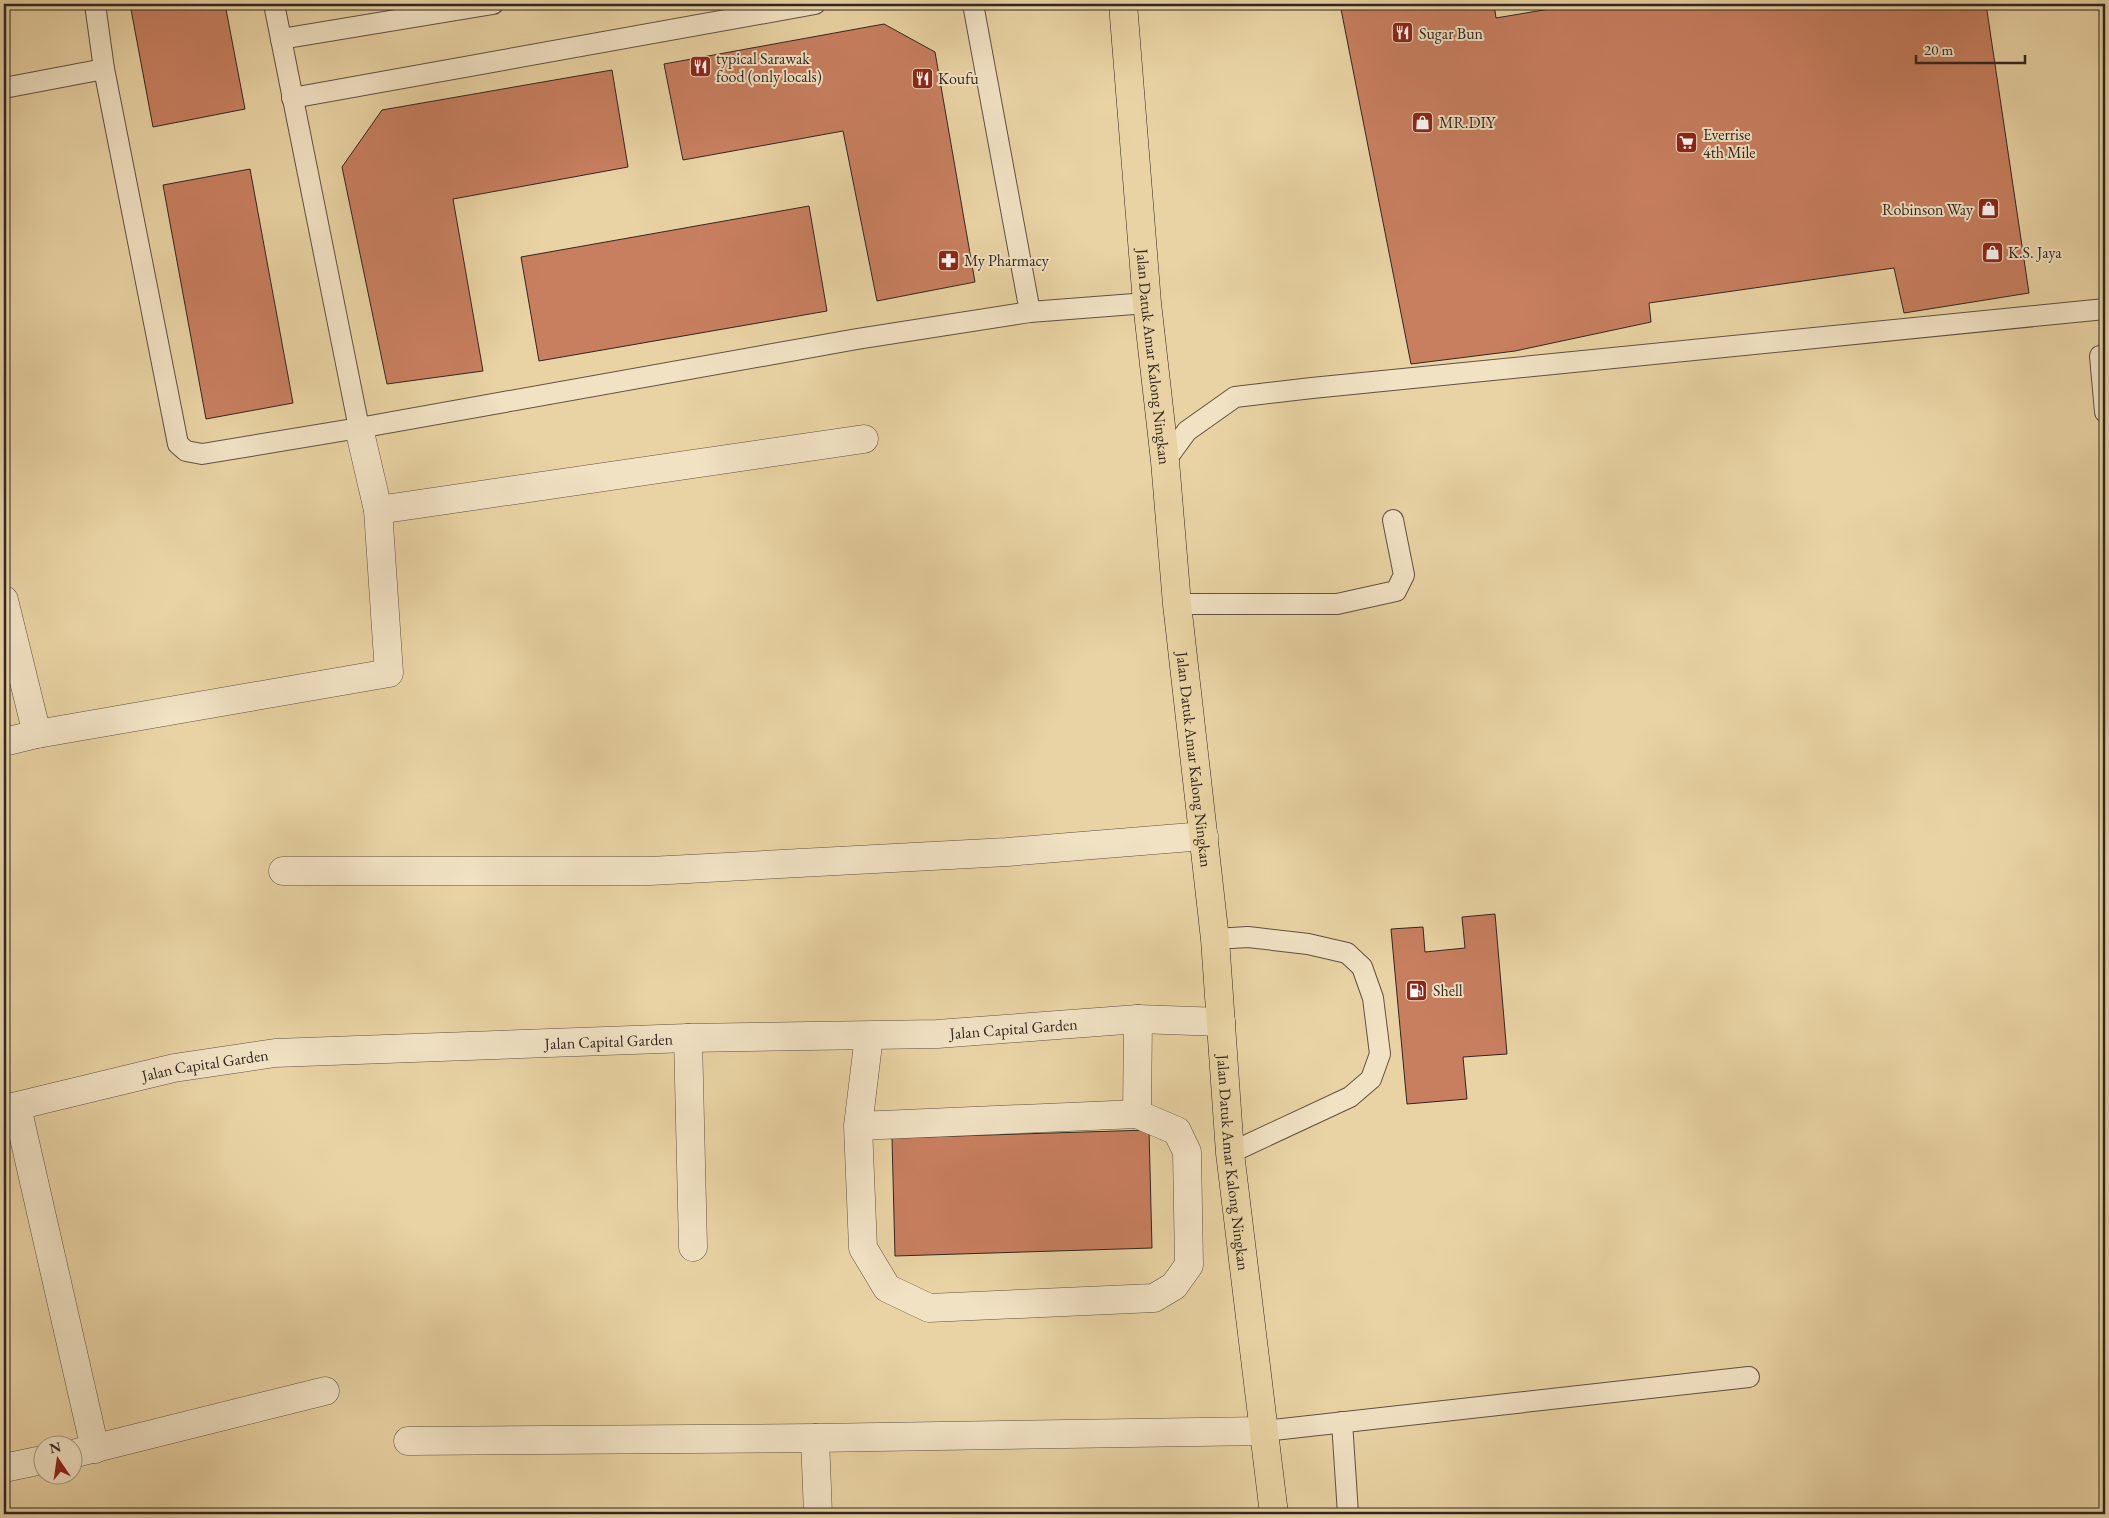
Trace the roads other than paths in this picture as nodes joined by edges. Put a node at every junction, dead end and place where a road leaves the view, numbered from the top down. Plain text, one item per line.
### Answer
1 (95, 4) edge
2 (274, 4) edge
3 (493, 4) edge
4 (815, 4) edge
5 (973, 4) edge
6 (1123, 4) edge
7 (281, 39) junction
8 (104, 69) junction
9 (4, 88) edge
10 (292, 98) junction
11 (1147, 303) junction
12 (2105, 309) edge
13 (1030, 312) junction
14 (2100, 356) dead end
15 (2105, 412) edge
16 (359, 428) junction
17 (864, 440) dead end
18 (1164, 461) junction
19 (378, 510) junction
20 (1393, 520) dead end
21 (4, 600) edge
22 (1177, 604) junction
23 (37, 734) junction
24 (4, 742) edge
25 (1204, 836) junction
26 (283, 871) dead end
27 (1215, 939) junction
28 (1138, 1019) junction
29 (1221, 1022) junction
30 (869, 1036) junction
31 (688, 1038) junction
32 (10, 1108) edge
33 (1137, 1114) junction
34 (858, 1126) junction
35 (1230, 1153) junction
36 (693, 1247) dead end
37 (1749, 1377) dead end
38 (325, 1391) dead end
39 (1342, 1422) junction
40 (1264, 1431) junction
41 (815, 1438) junction
42 (408, 1441) dead end
43 (84, 1452) edge
44 (32, 1462) edge
45 (4, 1468) edge
46 (818, 1514) edge
47 (1274, 1514) edge
48 (1348, 1514) edge

1 - 8 lane
2 - 7 lane
3 - 7 lane
4 - 10 lane
5 - 13 lane
6 - 11 highway, Jalan Datuk Amar Kalong Ningkan
7 - 10 lane
8 - 9 lane
8 - 16 lane
10 - 16 lane
11 - 13 lane
11 - 18 highway, Jalan Datuk Amar Kalong Ningkan
12 - 18 lane
13 - 16 lane
14 - 15 lane
16 - 19 street
17 - 19 street
18 - 22 highway, Jalan Datuk Amar Kalong Ningkan
19 - 23 street
20 - 22 lane
21 - 23 street
22 - 25 highway, Jalan Datuk Amar Kalong Ningkan
23 - 24 street
25 - 26 street
25 - 27 highway, Jalan Datuk Amar Kalong Ningkan
27 - 29 highway, Jalan Datuk Amar Kalong Ningkan
27 - 35 lane
28 - 29 street, Jalan Capital Garden
28 - 30 street, Jalan Capital Garden
28 - 33 street
29 - 35 highway, Jalan Datuk Amar Kalong Ningkan
30 - 31 street, Jalan Capital Garden
30 - 34 street
31 - 32 street, Jalan Capital Garden
31 - 36 street
32 - 43 street
33 - 34 street
33 - 34 street
35 - 40 highway, Jalan Datuk Amar Kalong Ningkan
37 - 39 lane
38 - 43 street
39 - 40 lane
39 - 48 lane
40 - 41 street
40 - 47 highway, Jalan Datuk Amar Kalong Ningkan
41 - 42 street
41 - 46 street
44 - 45 street

